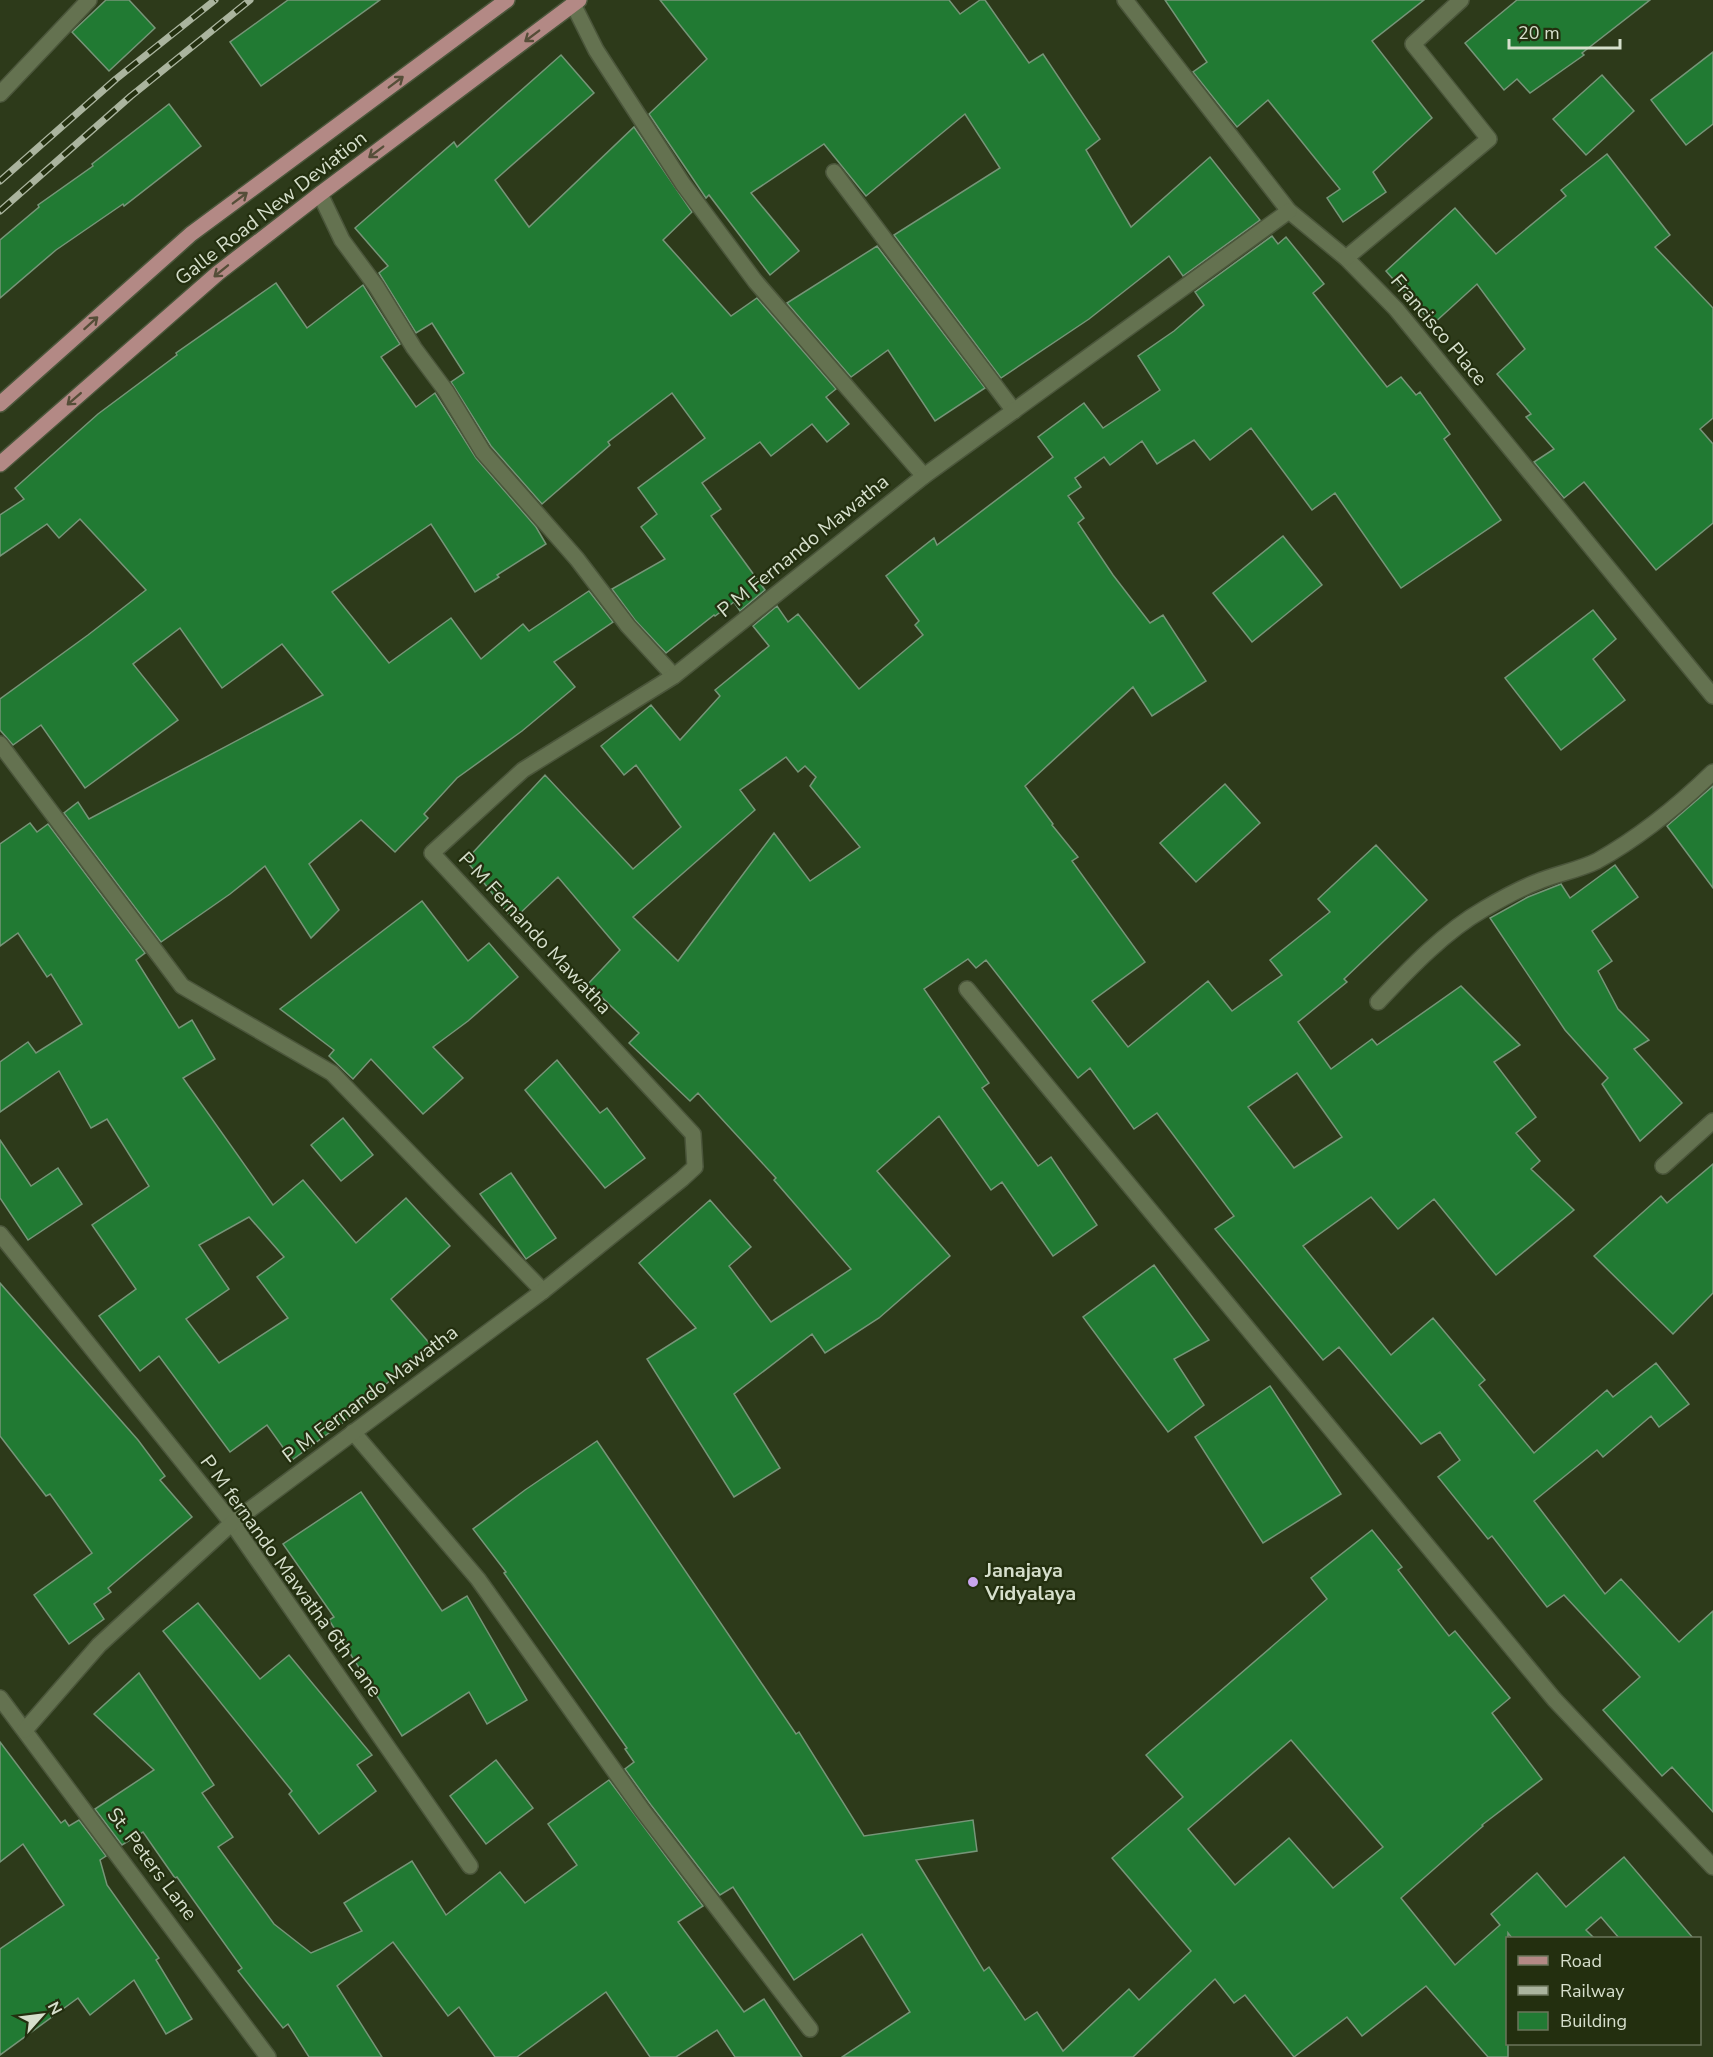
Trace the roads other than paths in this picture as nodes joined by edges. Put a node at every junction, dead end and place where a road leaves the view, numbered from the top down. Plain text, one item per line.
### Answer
1 (89, 0) edge
2 (507, 0) edge
3 (1125, 0) edge
4 (1461, 0) edge
5 (576, 2) edge
6 (0, 94) edge
7 (834, 172) dead end
8 (320, 194) junction
9 (1289, 211) junction
10 (1346, 258) junction
11 (0, 404) edge
12 (1014, 411) junction
13 (0, 464) edge
14 (924, 476) junction
15 (674, 676) junction
16 (1713, 696) edge
17 (0, 744) edge
18 (1713, 772) edge
19 (967, 989) dead end
20 (1378, 1002) dead end
21 (1713, 1121) edge
22 (1663, 1166) dead end
23 (0, 1234) edge
24 (543, 1291) junction
25 (353, 1432) junction
26 (232, 1523) junction
27 (0, 1698) edge
28 (25, 1730) junction
29 (470, 1866) dead end
30 (1713, 1867) edge
31 (810, 2029) dead end
32 (268, 2057) edge

1 - 6 street
11 -> 2 main road, Galle Road New Deviation
3 - 9 street, Francisco Place
4 - 10 street
5 -> 8 main road, Galle Road New Deviation
5 - 14 street
7 - 12 street
8 -> 13 main road, Galle Road New Deviation
8 - 15 street
9 - 10 street, Francisco Place
9 - 12 street, P M Fernando Mawatha
10 - 16 street, Francisco Place
12 - 14 street, P M Fernando Mawatha
14 - 15 street, P M Fernando Mawatha
15 - 24 street, P M Fernando Mawatha
17 - 24 street
18 - 20 street
19 - 30 street
21 - 22 street
23 - 26 street, P M fernando Mawatha 6th Lane
24 - 25 street, P M Fernando Mawatha
25 - 26 street, P M Fernando Mawatha
25 - 31 street
26 - 28 street, P M Fernando Mawatha
26 - 29 street, P M fernando Mawatha 6th Lane
27 - 28 street, St. Peters Lane
28 - 32 street, St. Peters Lane

